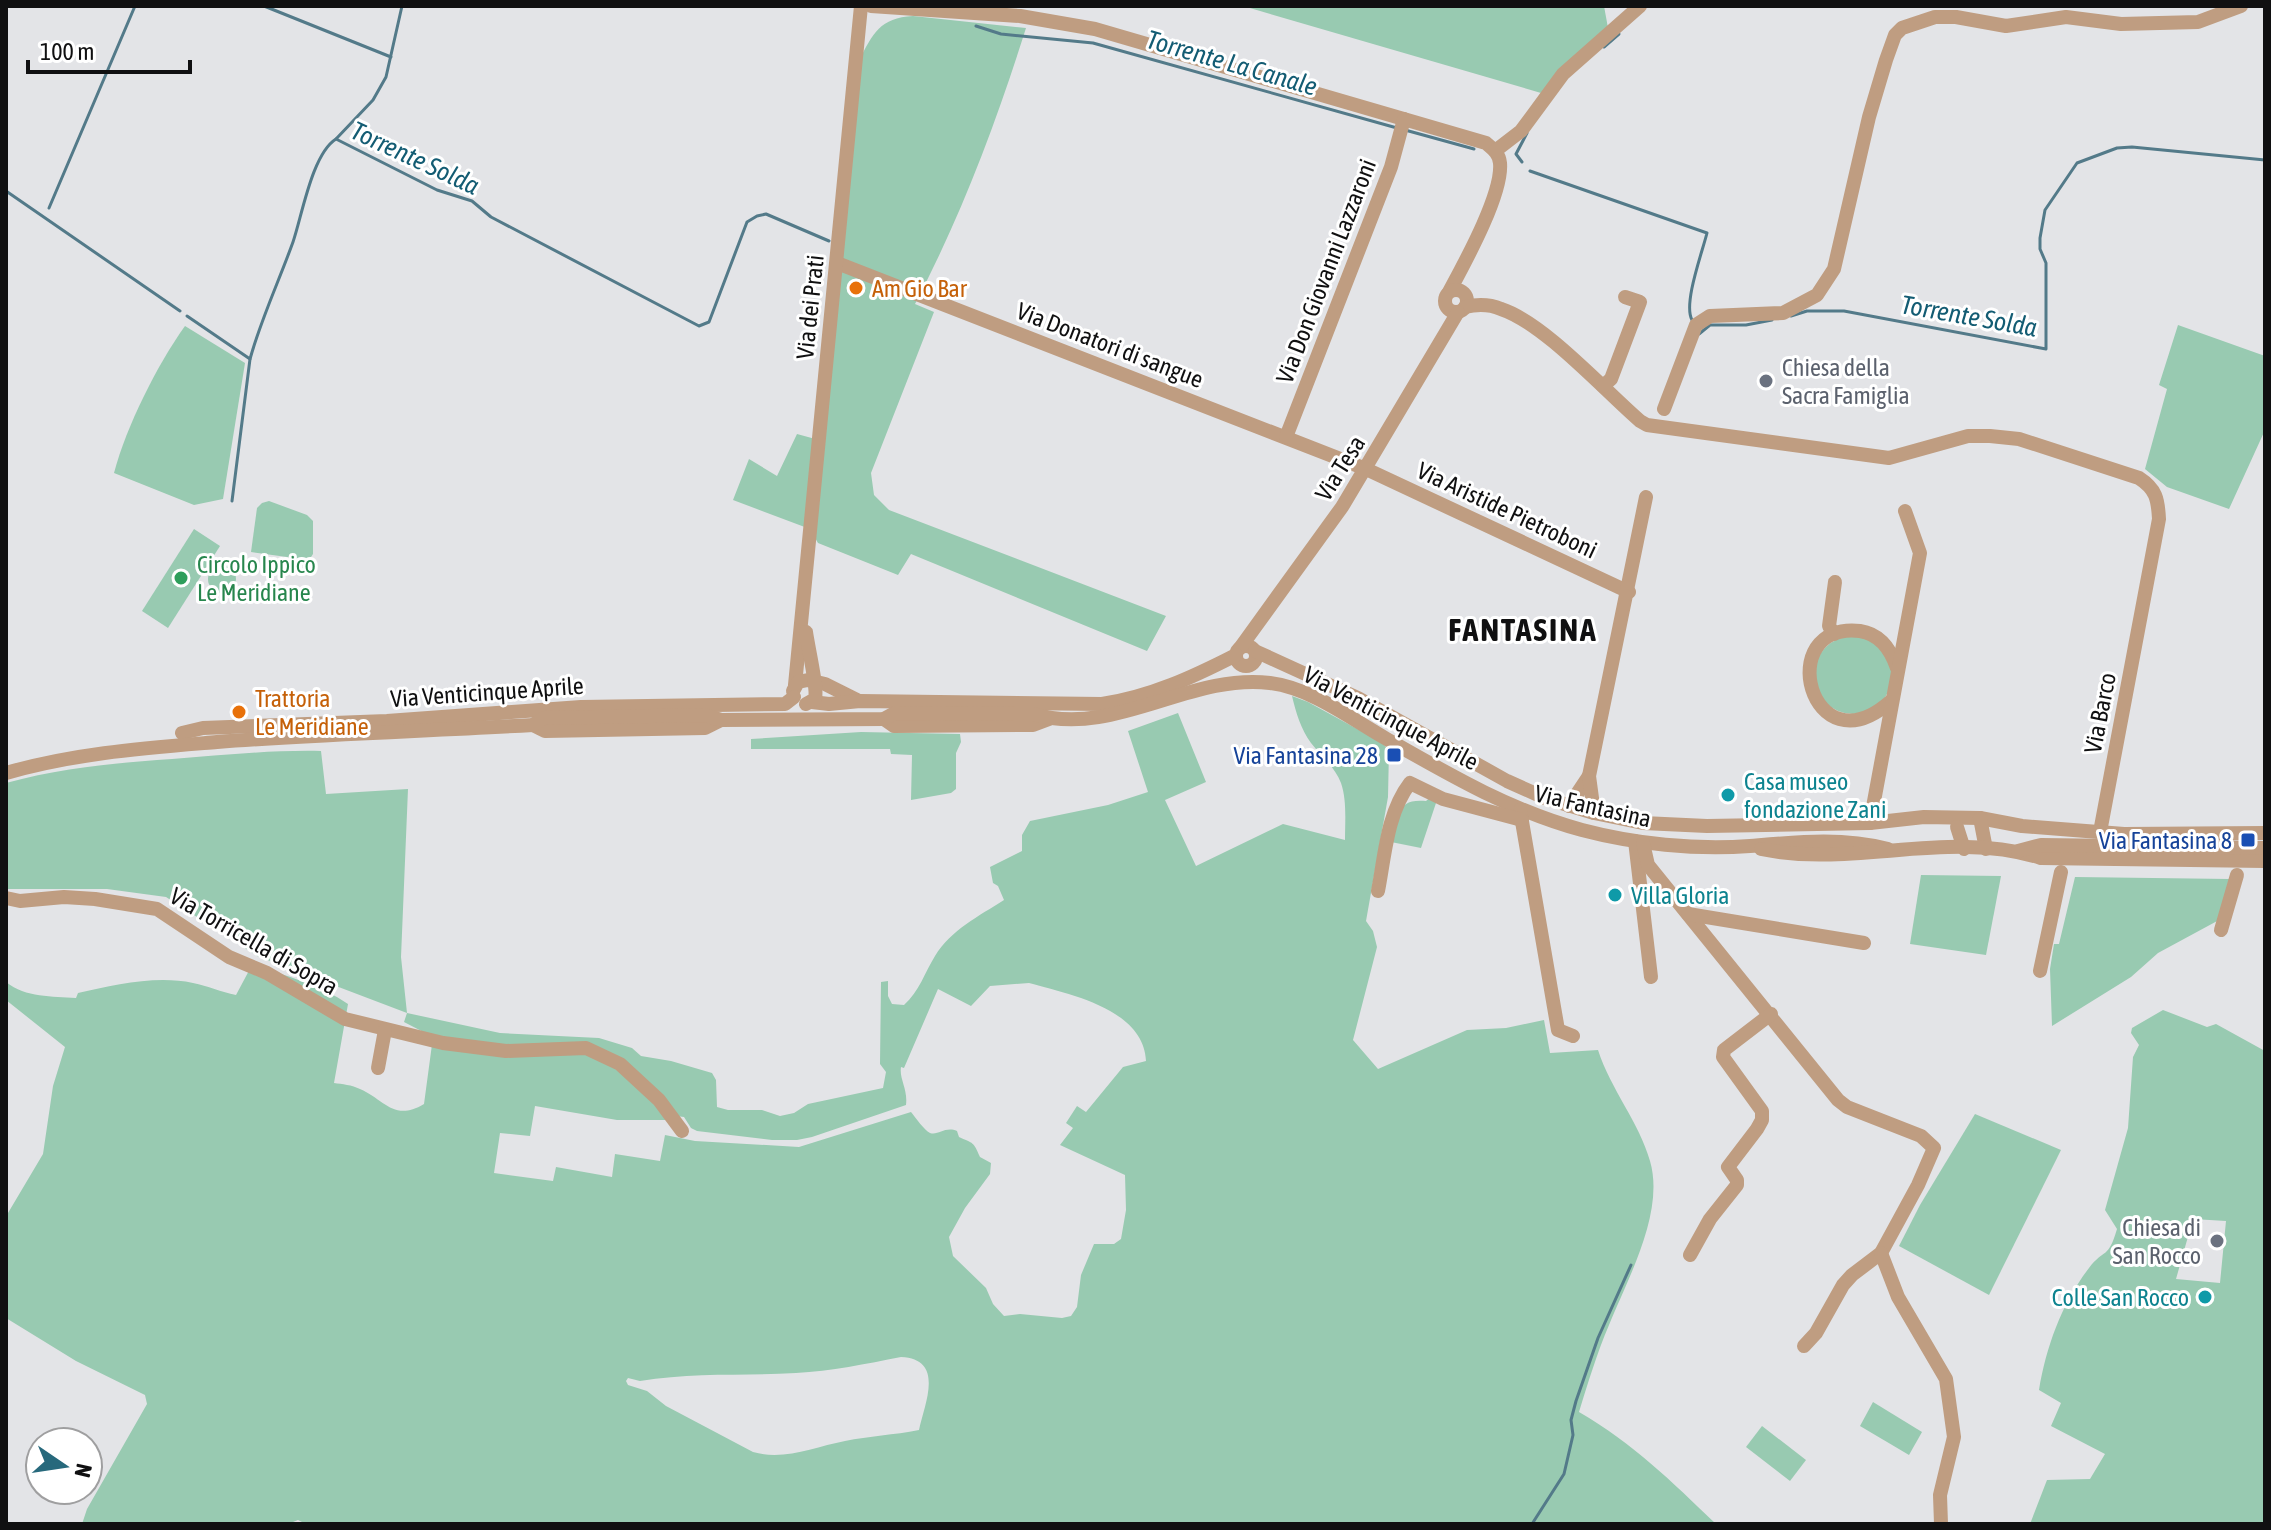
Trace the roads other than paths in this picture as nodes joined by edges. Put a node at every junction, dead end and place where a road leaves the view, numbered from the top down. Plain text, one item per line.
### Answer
1 (861, 6) edge
2 (871, 6) edge
3 (994, 6) edge
4 (1640, 6) edge
5 (2241, 6) edge
6 (1020, 16) junction
7 (1402, 126) junction
8 (1495, 151) junction
9 (837, 263) junction
10 (1625, 297) dead end
11 (1461, 301) junction
12 (1603, 386) junction
13 (1664, 409) dead end
14 (1286, 437) junction
15 (1366, 469) junction
16 (1646, 497) dead end
17 (1905, 511) dead end
18 (1835, 582) dead end
19 (1629, 592) junction
20 (804, 612) junction
21 (1834, 634) junction
22 (1246, 655) junction
23 (1897, 668) junction
24 (815, 683) junction
25 (802, 697) junction
26 (860, 701) junction
27 (1891, 701) junction
28 (794, 719) junction
29 (813, 719) junction
30 (182, 733) dead end
31 (6, 773) edge
32 (1589, 776) junction
33 (1569, 806) junction
34 (1594, 813) junction
35 (1521, 815) junction
36 (1924, 817) junction
37 (1980, 818) junction
38 (1870, 823) junction
39 (1957, 827) junction
40 (2100, 832) junction
41 (2265, 833) edge
42 (1639, 842) junction
43 (2265, 848) edge
44 (1964, 849) junction
45 (1986, 849) junction
46 (2018, 851) junction
47 (2265, 861) edge
48 (2061, 872) dead end
49 (2237, 875) dead end
50 (1378, 891) dead end
51 (6, 898) edge
52 (1688, 914) junction
53 (2221, 930) dead end
54 (1864, 943) dead end
55 (2040, 971) dead end
56 (1651, 977) dead end
57 (1771, 1014) junction
58 (385, 1030) junction
59 (1573, 1036) dead end
60 (378, 1068) dead end
61 (682, 1131) dead end
62 (1881, 1253) junction
63 (1690, 1255) dead end
64 (1804, 1346) dead end
65 (1941, 1524) edge

1 - 9 street, Via dei Prati
2 - 6 street
3 - 6 street
4 - 8 street
5 - 13 street
6 - 7 street
7 - 8 street
7 - 14 street, Via Don Giovanni Lazzaroni
8 - 11 street, Via Tesa
9 - 14 street, Via Donatori di sangue
9 - 20 street, Via dei Prati
10 - 12 street
11 - 12 street
11 - 15 street, Via Tesa
12 - 40 street, Via Barco
14 - 15 street, Via Donatori di sangue
15 - 19 street, Via Aristide Pietroboni
15 - 22 street, Via Tesa
16 - 19 street
17 - 23 street
18 - 21 street
19 - 32 street
20 - 24 street, Via dei Prati
20 - 25 street, Via dei Prati
21 - 23 street
21 - 27 street
22 - 26 street, Via Venticinque Aprile
22 - 33 street, Via Fantasina
23 - 27 street
24 - 25 street
24 - 26 street, Via Venticinque Aprile
25 - 26 street, Via Venticinque Aprile
25 - 28 street, Via dei Prati
25 - 29 street, Via dei Prati
25 - 30 street, Via Venticinque Aprile
27 - 38 street
28 - 29 street, Via Venticinque Aprile
28 - 31 street, Via Venticinque Aprile
29 - 35 street, Via Venticinque Aprile
32 - 33 street
32 - 34 street
33 - 34 street, Via Fantasina
34 - 38 street, Via Fantasina
35 - 42 street, Via Fantasina
35 - 50 street
35 - 59 street, Via Fantasina
36 - 37 street, Via Fantasina
36 - 38 street, Via Fantasina
36 - 39 street, Via Fantasina
37 - 39 street
37 - 40 street
37 - 45 street
39 - 44 street
40 - 41 street
42 - 44 street, Via Fantasina
42 - 52 street
42 - 56 street
43 - 46 street, Via Fantasina
44 - 45 street, Via Fantasina
45 - 46 street, Via Fantasina
46 - 47 street, Via Fantasina
48 - 55 street
49 - 53 street
51 - 58 street, Via Torricella di Sopra
52 - 54 street
52 - 57 street
57 - 62 street
57 - 63 street
58 - 60 street
58 - 61 street, Via Torricella di Sopra
62 - 64 street
62 - 65 street

